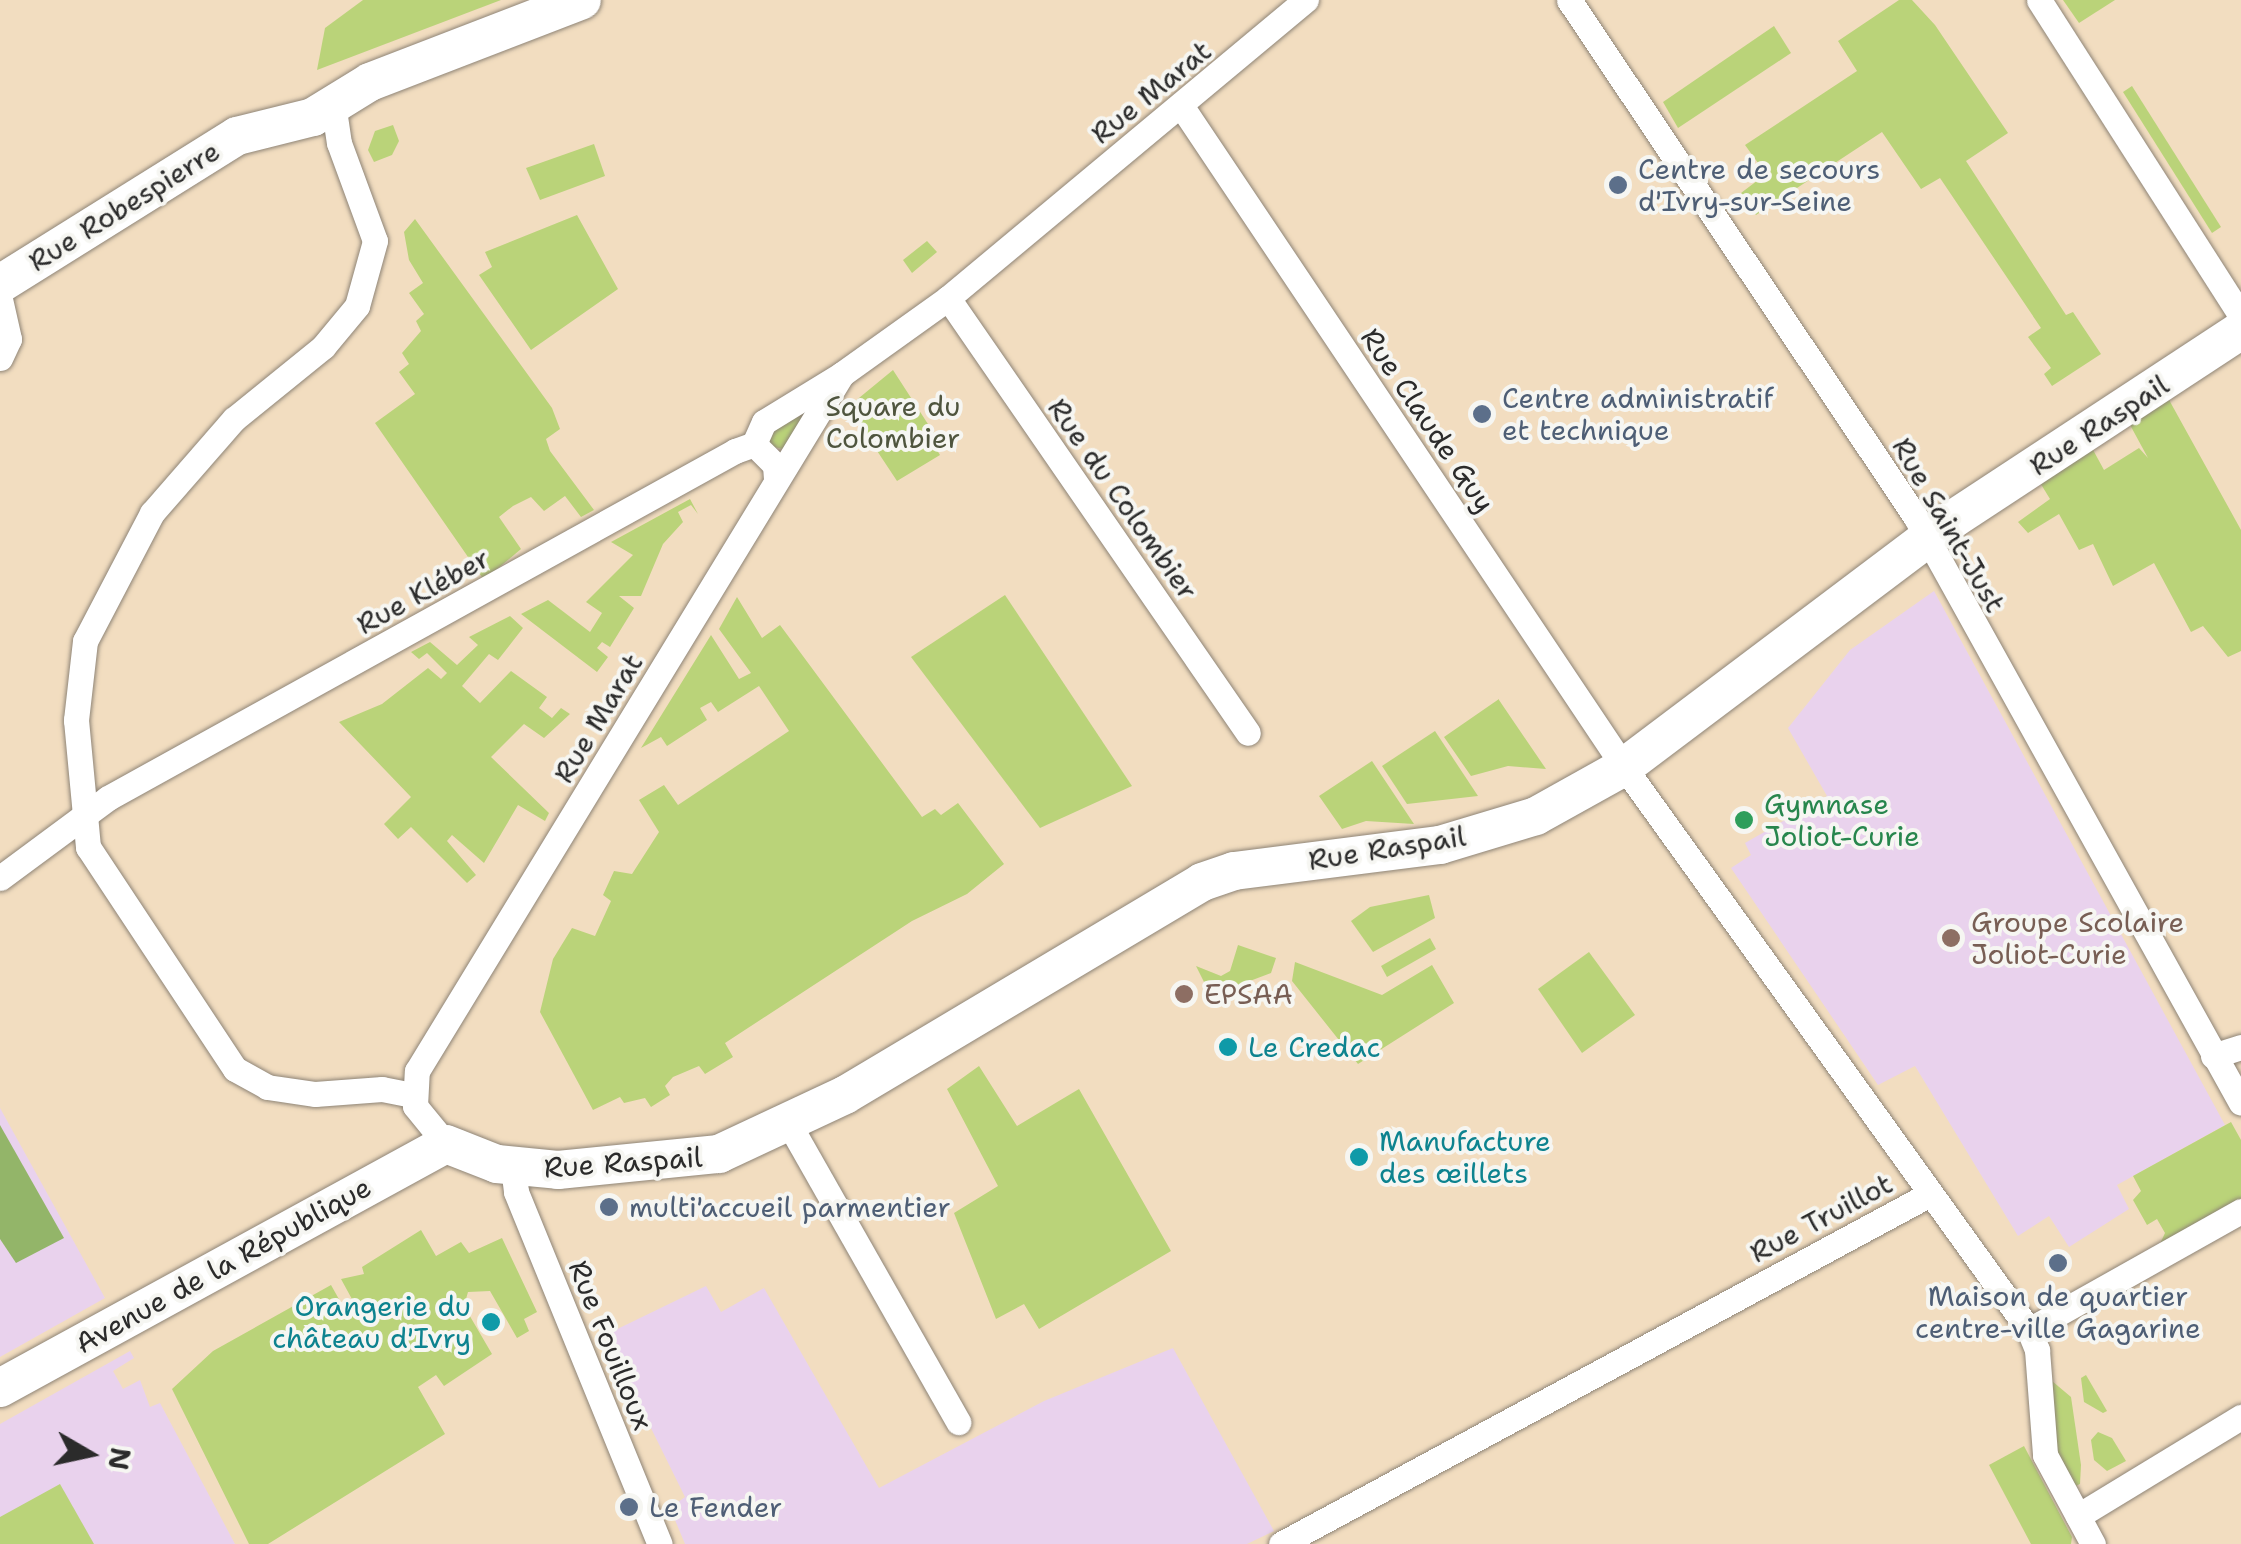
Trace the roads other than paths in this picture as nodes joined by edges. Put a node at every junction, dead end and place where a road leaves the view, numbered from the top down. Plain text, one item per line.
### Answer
1 (582, 0) edge
2 (1306, 0) edge
3 (1569, 0) edge
4 (2039, 0) edge
5 (332, 103) junction
6 (1182, 107) junction
7 (0, 284) edge
8 (948, 298) junction
9 (0, 299) edge
10 (2241, 316) edge
11 (2241, 330) edge
12 (0, 358) edge
13 (842, 374) junction
14 (754, 444) junction
15 (776, 478) junction
16 (1925, 540) junction
17 (1248, 733) dead end
18 (1624, 767) junction
19 (85, 813) junction
20 (0, 878) edge
21 (2241, 1047) edge
22 (2213, 1056) junction
23 (412, 1095) junction
24 (2241, 1103) edge
25 (790, 1124) junction
26 (446, 1144) junction
27 (513, 1167) junction
28 (1928, 1195) junction
29 (2241, 1210) edge
30 (2029, 1330) junction
31 (0, 1388) edge
32 (2241, 1417) edge
33 (958, 1422) dead end
34 (2078, 1516) junction
35 (660, 1544) edge
36 (1280, 1544) edge
37 (2092, 1544) edge

1 - 5 street, Rue Robespierre
2 - 6 street, Rue Marat
3 - 16 street, Rue Saint-Just
4 - 10 street
5 - 7 street, Rue Robespierre
5 - 19 street
6 - 8 street, Rue Marat
6 - 18 street, Rue Claude Guy
8 - 13 street, Rue Marat
8 - 17 street, Rue du Colombier
9 - 12 street
11 - 16 street, Rue Raspail
13 - 14 street, Rue Marat
13 - 15 street, Rue Marat
14 - 15 street
14 - 19 street, Rue Kléber
15 - 23 street, Rue Marat
16 - 18 street, Rue Raspail
16 - 22 street, Rue Saint-Just
18 - 25 street, Rue Raspail
18 - 28 street, Rue Truillot
19 - 20 street, Rue Kléber
19 - 23 street
21 - 22 street
22 - 24 street, Rue Saint-Just
23 - 26 street
25 - 27 street, Rue Raspail
25 - 33 street
26 - 27 street
26 - 31 street, Avenue de la République
27 - 35 street, Rue Fouilloux
28 - 30 street
28 - 36 street, Rue Truillot
29 - 30 street
30 - 34 street
32 - 34 street
34 - 37 street

